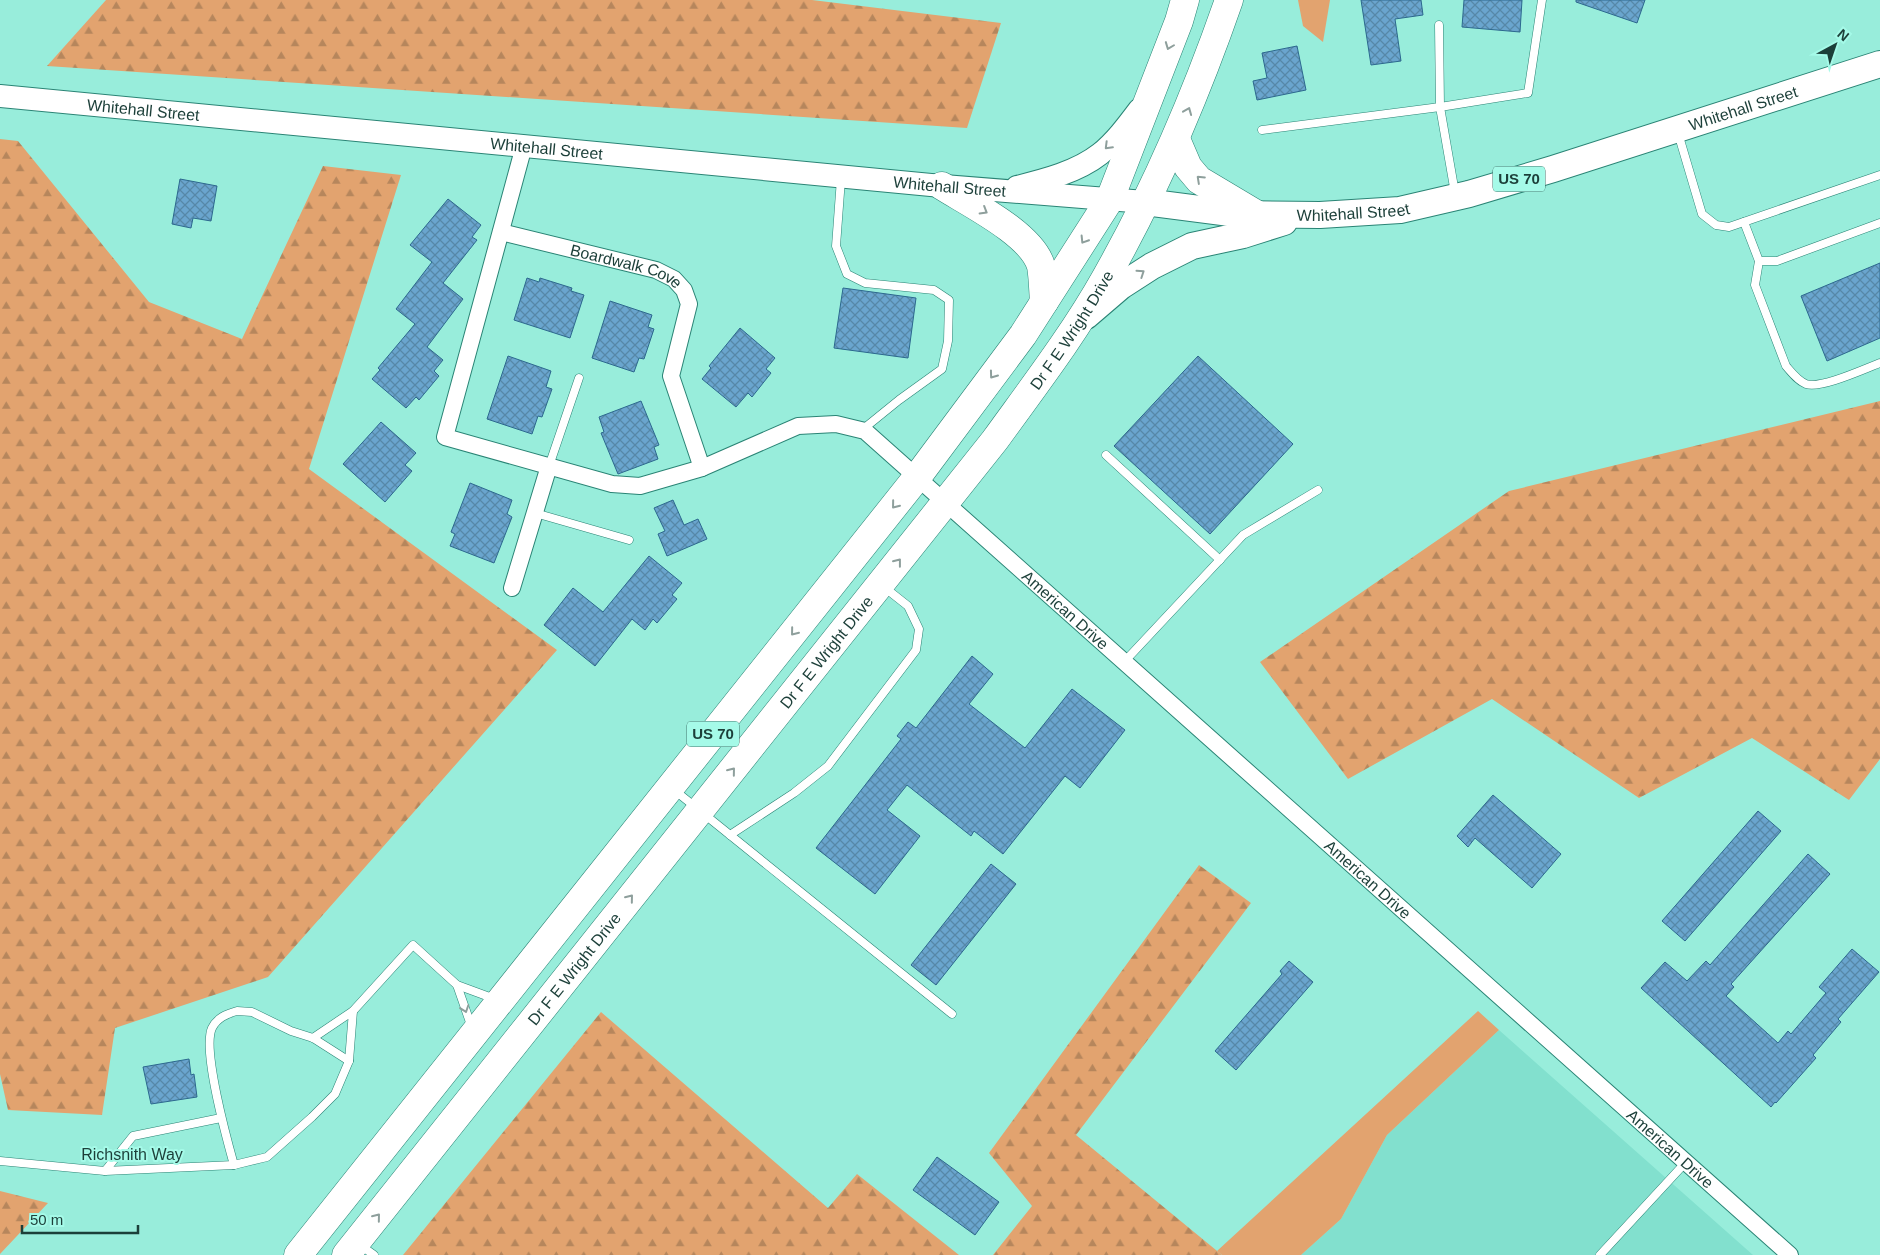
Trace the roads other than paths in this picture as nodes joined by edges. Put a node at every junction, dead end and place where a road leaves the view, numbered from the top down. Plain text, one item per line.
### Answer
1 (1185, 0) edge
2 (1229, 0) edge
3 (1542, 0) edge
4 (1439, 24) dead end
5 (1880, 64) edge
6 (0, 96) edge
7 (1150, 96) junction
8 (1440, 107) junction
9 (1676, 129) junction
10 (1262, 130) dead end
11 (1176, 139) junction
12 (524, 146) junction
13 (1880, 176) edge
14 (841, 177) junction
15 (942, 186) junction
16 (1003, 191) junction
17 (1456, 197) junction
18 (1110, 199) junction
19 (1145, 202) junction
20 (1256, 214) junction
21 (1307, 215) junction
22 (1744, 222) junction
23 (1880, 223) edge
24 (501, 232) junction
25 (1758, 261) junction
26 (1044, 302) junction
27 (1076, 325) junction
28 (1880, 363) edge
29 (579, 378) dead end
30 (862, 430) junction
31 (1106, 455) dead end
32 (549, 466) junction
33 (702, 468) junction
34 (918, 476) junction
35 (1318, 490) dead end
36 (946, 502) junction
37 (535, 513) junction
38 (630, 540) dead end
39 (1220, 560) junction
40 (881, 584) junction
41 (512, 588) dead end
42 (1125, 662) junction
43 (670, 787) junction
44 (700, 811) junction
45 (730, 835) junction
46 (457, 985) junction
47 (499, 1000) junction
48 (353, 1011) junction
49 (952, 1014) dead end
50 (474, 1033) junction
51 (313, 1038) junction
52 (348, 1061) junction
53 (459, 1113) junction
54 (221, 1118) junction
55 (0, 1161) edge
56 (1686, 1162) junction
57 (234, 1165) junction
58 (105, 1171) junction
59 (359, 1251) edge
60 (298, 1255) edge
61 (1600, 1255) edge
62 (1790, 1255) edge

1 -> 7 highway, US 70
11 -> 2 highway, Dr F E Wright Drive
3 - 8 lane
4 - 8 lane
5 - 9 main road, Whitehall Street / US 70
6 - 12 street, Whitehall Street
7 -> 16 street
7 - 18 highway, US 70
8 - 10 lane
8 - 17 lane
9 - 17 main road, Whitehall Street / US 70
9 - 22 lane
11 - 19 highway, Dr F E Wright Drive
20 -> 11 highway
12 - 14 street, Whitehall Street
12 - 24 street
13 - 22 lane
14 - 15 street, Whitehall Street
14 - 30 lane
15 - 16 street, Whitehall Street
15 -> 26 highway
16 - 18 street, Whitehall Street
17 - 21 main road, Whitehall Street / US 70
18 - 19 street, Whitehall Street / US 70
18 -> 26 highway, US 70
19 - 20 main road, Whitehall Street / US 70
19 - 27 highway, Dr F E Wright Drive / US 70
20 - 21 main road, Whitehall Street / US 70
27 -> 21 main road
22 - 25 lane
23 - 25 lane
24 - 32 street
24 - 33 street, Boardwalk Cove
25 - 28 lane
26 -> 34 highway, US 70
27 - 36 highway, Dr F E Wright Drive / US 70
29 - 32 lane
30 - 33 street
30 - 34 street
31 - 39 lane
32 - 33 street
32 - 37 street
34 - 36 street
34 -> 43 highway, US 70
35 - 39 lane
40 -> 36 highway, Dr F E Wright Drive / US 70
36 - 42 street, American Drive
37 - 38 lane
37 - 41 street
39 - 42 lane
44 -> 40 highway, Dr F E Wright Drive / US 70
40 - 45 lane
42 - 56 street, American Drive
43 - 44 lane
43 - 47 highway, US 70
44 - 45 lane
53 -> 44 highway, Dr F E Wright Drive / US 70
45 - 49 lane
46 - 47 lane
46 - 48 lane
46 -> 50 lane
47 - 50 highway, US 70
47 - 53 highway
48 - 51 lane
48 - 52 lane, Richsnith Way
50 - 60 highway, US 70
51 - 52 lane
51 - 54 lane
52 - 57 lane, Richsnith Way
59 -> 53 highway, Dr F E Wright Drive / US 70
54 - 57 lane
54 - 58 lane
55 - 58 lane, Richsnith Way
56 - 61 lane
56 - 62 street, American Drive
57 - 58 lane, Richsnith Way

